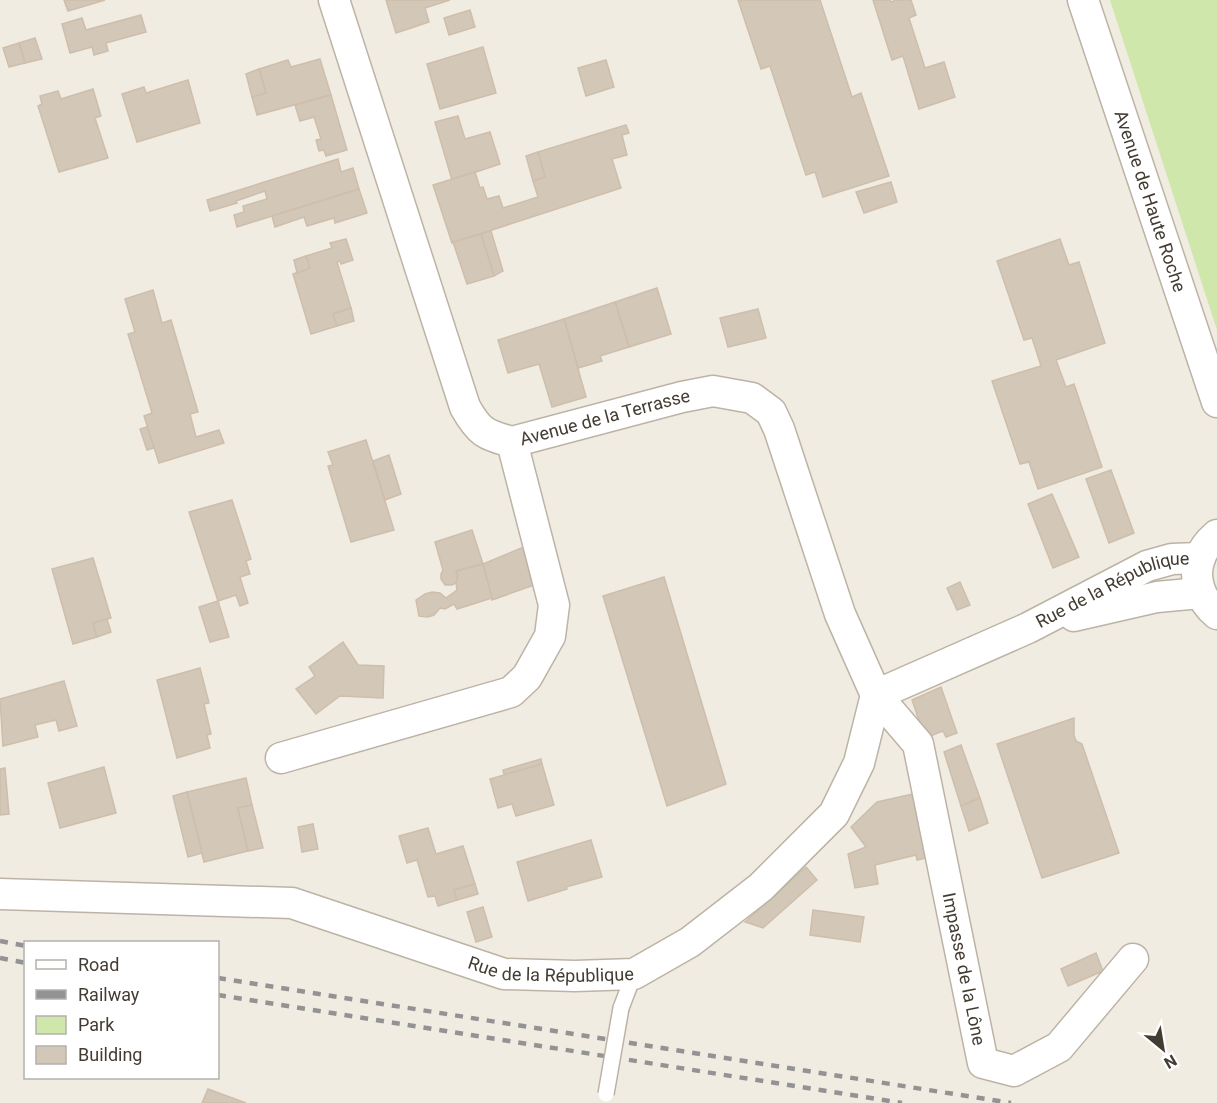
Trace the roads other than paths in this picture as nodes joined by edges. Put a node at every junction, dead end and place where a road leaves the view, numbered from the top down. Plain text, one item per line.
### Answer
1 (334, 0) edge
2 (1083, 0) edge
3 (1217, 402) edge
4 (512, 442) junction
5 (1208, 546) edge
6 (1209, 603) edge
7 (1028, 628) junction
8 (876, 695) junction
9 (281, 758) dead end
10 (0, 894) edge
11 (1133, 959) dead end
12 (634, 974) junction
13 (604, 1099) edge

1 - 4 street, Avenue de la Terrasse
2 - 3 street, Avenue de Haute Roche
4 - 8 street, Avenue de la Terrasse
4 - 9 street
5 - 6 street
5 - 7 street, Rue de la République
6 - 7 street, Rue de la République
7 - 8 street, Rue de la République
8 - 11 street, Impasse de la Lône
8 - 12 street, Rue de la République
10 - 12 street, Rue de la République
12 - 13 lane, bridge

